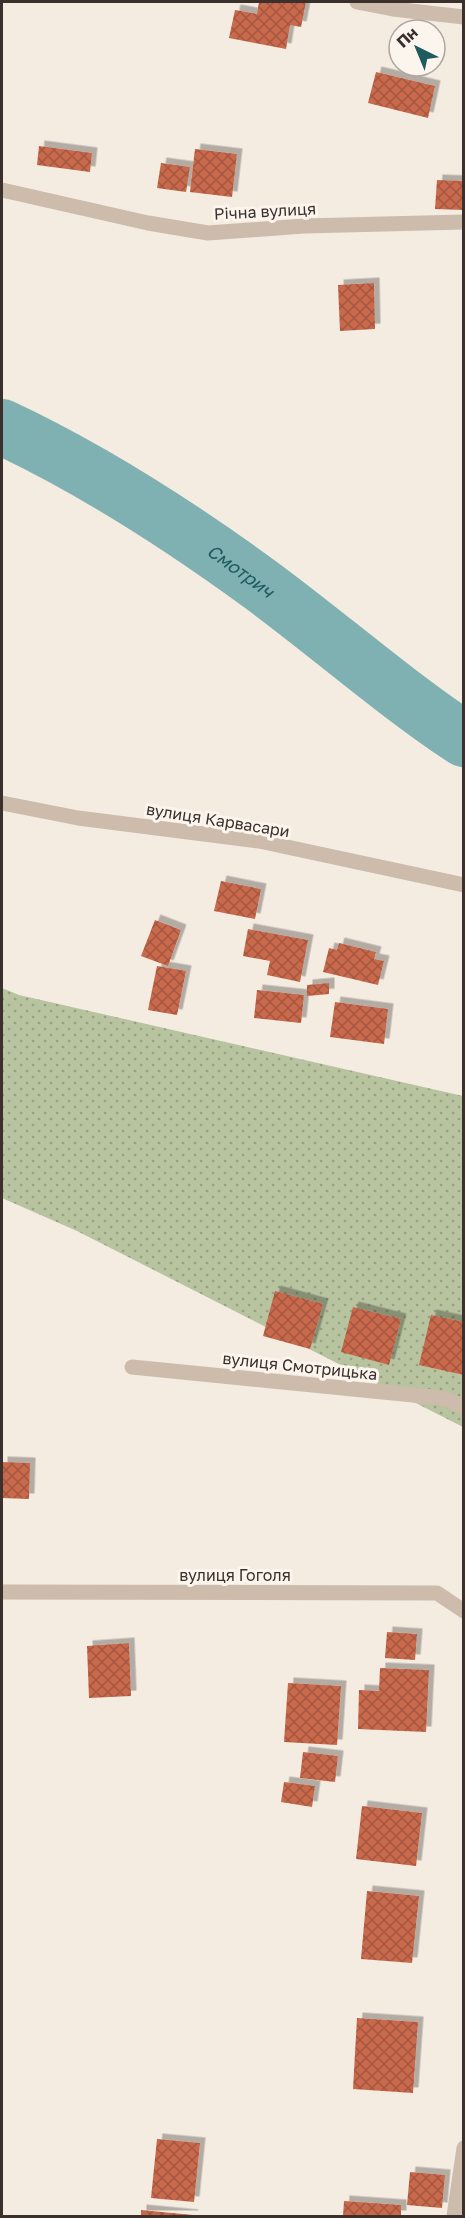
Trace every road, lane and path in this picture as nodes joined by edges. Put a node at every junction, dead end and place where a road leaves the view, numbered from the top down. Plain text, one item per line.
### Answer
1 (357, 2) edge
2 (464, 17) edge
3 (2, 190) edge
4 (464, 222) edge
5 (2, 802) edge
6 (464, 885) edge
7 (132, 1367) dead end
8 (464, 1407) edge
9 (2, 1592) edge
10 (464, 1611) edge
11 (464, 2148) edge
12 (454, 2217) edge

1 - 2 street
3 - 4 street, Річна вулиця
5 - 6 street, вулиця Карвасари
7 - 8 street, вулиця Смотрицька
9 - 10 street, вулиця Гоголя
11 - 12 street

